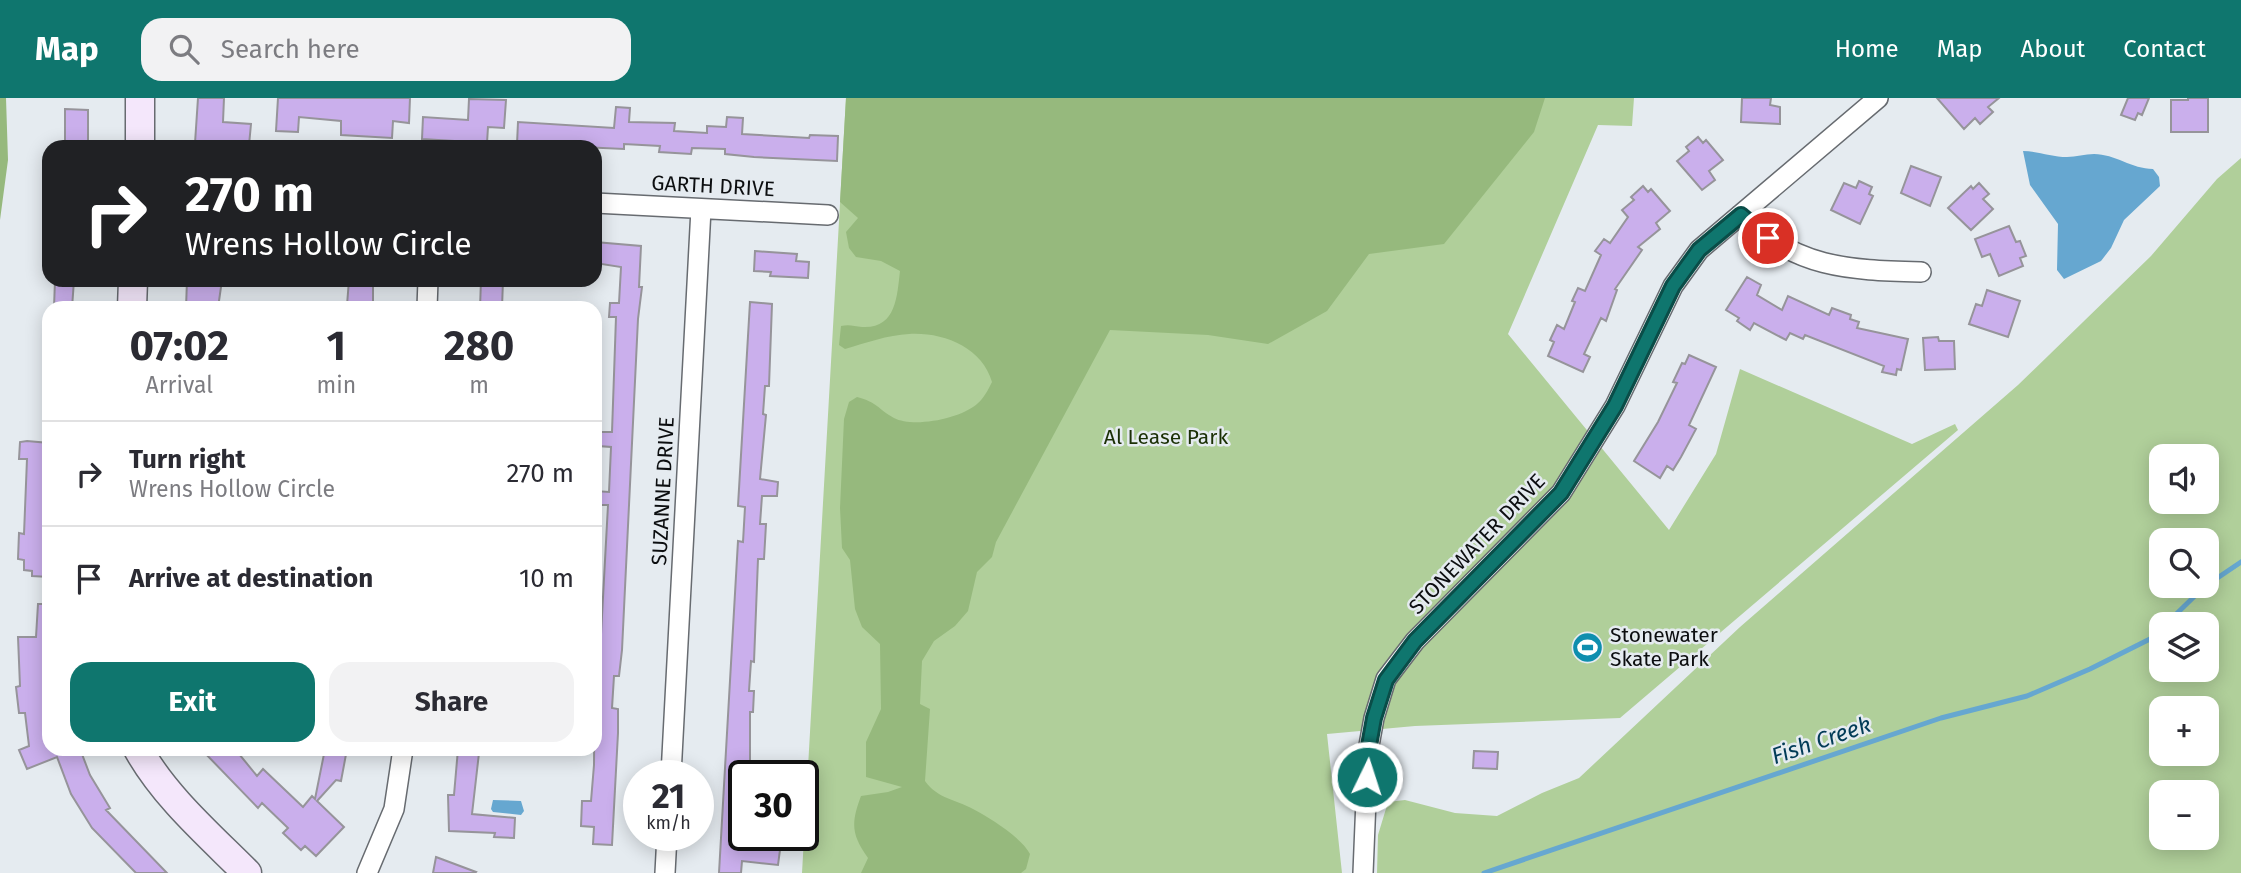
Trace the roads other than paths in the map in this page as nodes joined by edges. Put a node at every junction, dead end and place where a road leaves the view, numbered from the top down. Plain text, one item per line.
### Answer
1 (140, 98) edge
2 (1878, 98) edge
3 (140, 140) edge
4 (602, 203) edge
5 (701, 209) junction
6 (828, 215) dead end
7 (1741, 215) junction
8 (1921, 272) dead end
9 (142, 756) edge
10 (402, 756) edge
11 (672, 760) edge
12 (666, 851) edge
13 (247, 873) edge
14 (367, 873) edge
15 (665, 873) edge
16 (1363, 873) edge

1 - 3 street
2 - 7 street, STONEWATER DRIVE
4 - 5 street, GARTH DRIVE
5 - 6 street, GARTH DRIVE
5 - 11 street, SUZANNE DRIVE
7 - 8 street
7 - 16 street, STONEWATER DRIVE
9 - 13 street
10 - 14 street
12 - 15 street

